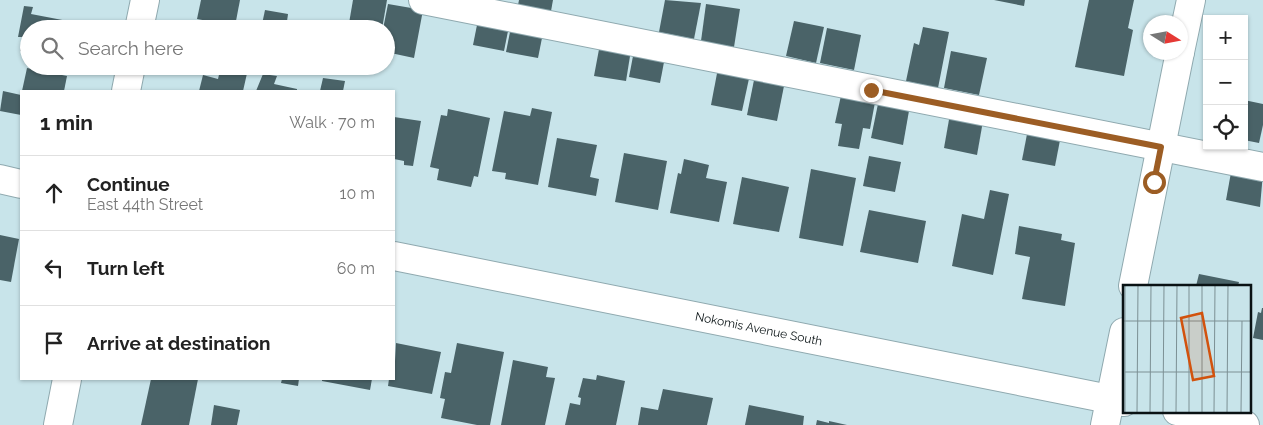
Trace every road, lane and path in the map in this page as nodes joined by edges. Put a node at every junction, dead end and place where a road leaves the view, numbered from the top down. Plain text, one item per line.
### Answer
1 (145, 0) edge
2 (423, 0) edge
3 (1191, 0) edge
4 (1188, 15) edge
5 (141, 20) edge
6 (1178, 60) edge
7 (129, 75) edge
8 (126, 90) edge
9 (1161, 147) junction
10 (1263, 167) edge
11 (0, 179) edge
12 (20, 184) edge
13 (395, 256) edge
14 (1133, 285) edge
15 (1123, 339) edge
16 (67, 380) edge
17 (1113, 409) edge
18 (1182, 412) edge
19 (58, 425) edge
20 (1245, 425) edge

1 - 5 street
2 - 9 street
3 - 4 street
6 - 9 street
7 - 8 street
9 - 10 street
9 - 14 street
11 - 12 street
13 - 17 street, Nokomis Avenue South
15 - 17 street
16 - 19 street
18 - 20 street

